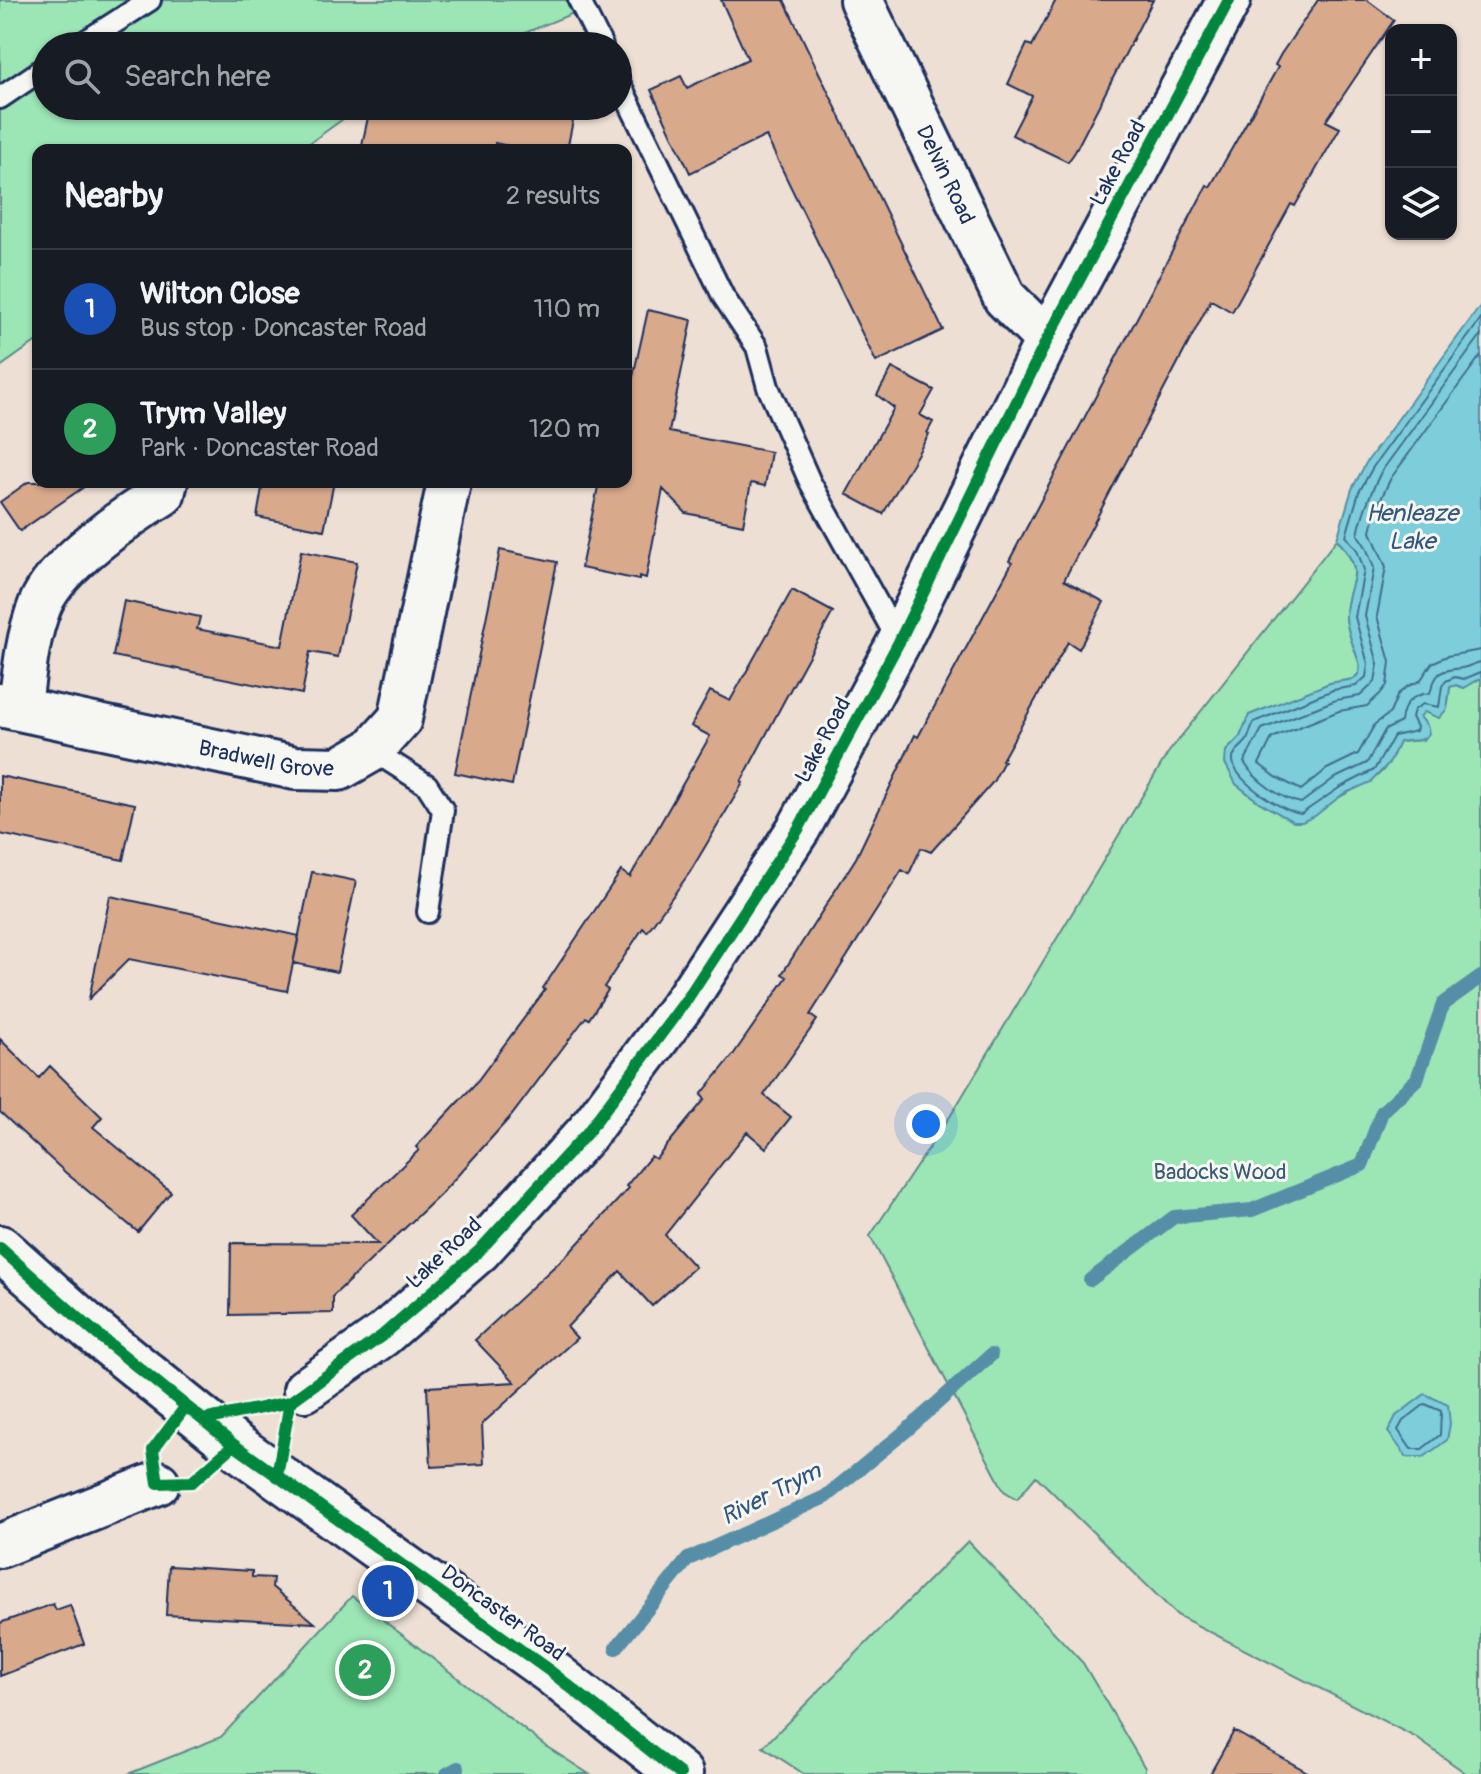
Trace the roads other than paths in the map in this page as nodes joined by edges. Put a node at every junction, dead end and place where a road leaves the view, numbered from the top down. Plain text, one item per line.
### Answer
1 (150, 0) edge
2 (579, 0) edge
3 (861, 0) edge
4 (1229, 0) edge
5 (100, 32) edge
6 (595, 32) edge
7 (32, 76) edge
8 (0, 98) edge
9 (632, 109) edge
10 (1047, 340) junction
11 (164, 488) edge
12 (448, 488) edge
13 (899, 642) junction
14 (10, 706) edge
15 (372, 750) junction
16 (428, 912) dead end
17 (0, 1248) edge
18 (305, 1390) dead end
19 (158, 1483) dead end
20 (0, 1546) edge
21 (680, 1774) edge

1 - 5 lane
2 - 6 lane
3 - 10 street, Delvin Road
4 - 10 street, Lake Road
7 - 8 lane
9 - 13 lane
10 - 13 street, Lake Road
11 - 14 street, Bradwell Grove
12 - 15 street, Bradwell Grove
13 - 18 street, Lake Road
14 - 15 street, Bradwell Grove
15 - 16 lane
17 - 21 street, Doncaster Road
19 - 20 street

